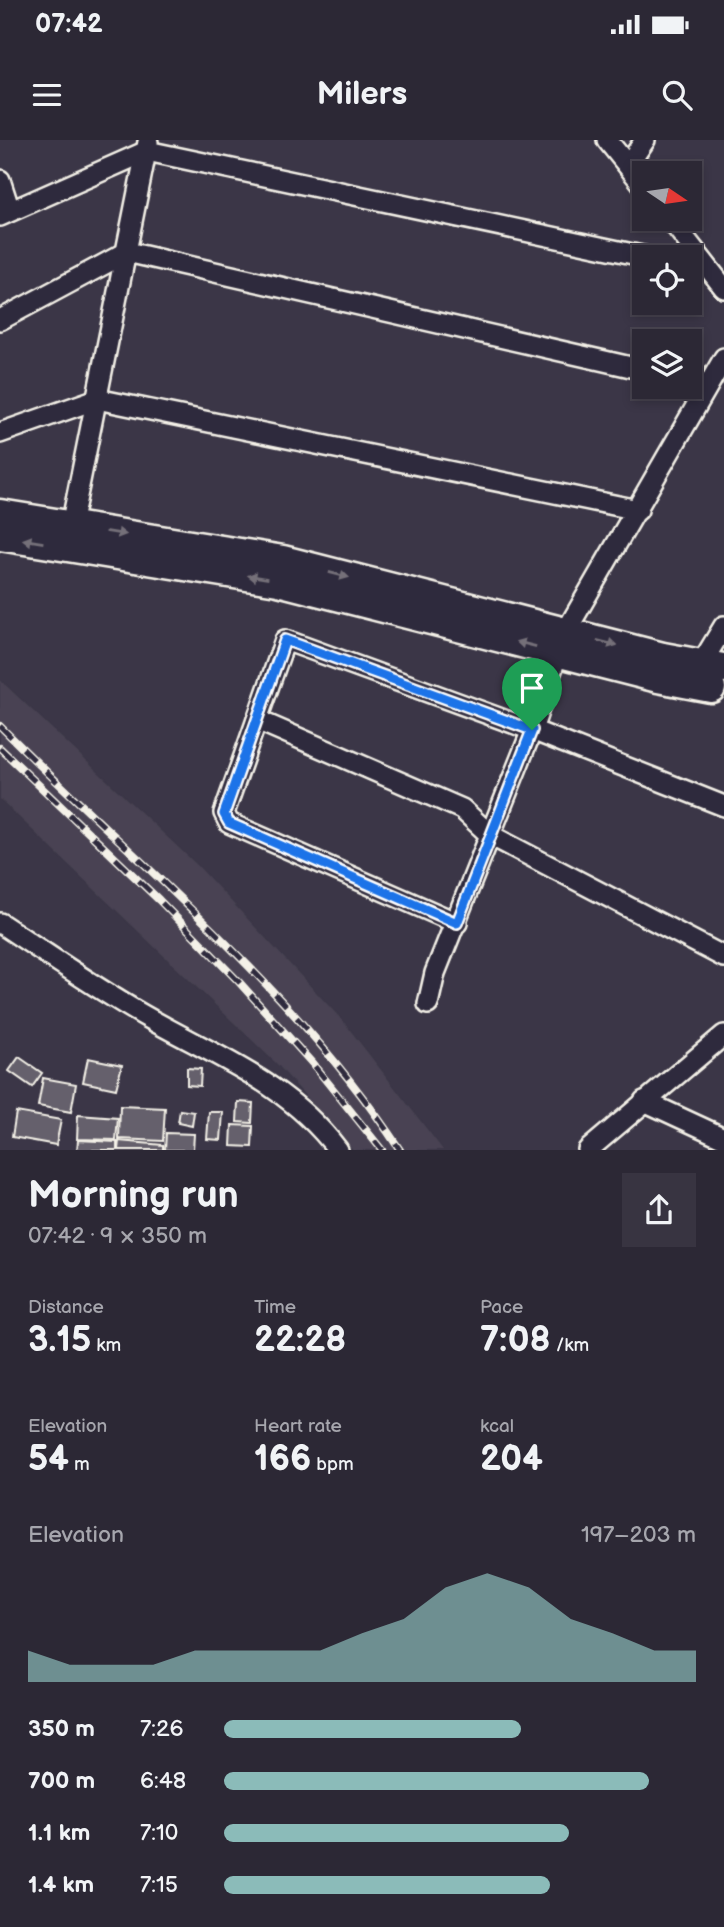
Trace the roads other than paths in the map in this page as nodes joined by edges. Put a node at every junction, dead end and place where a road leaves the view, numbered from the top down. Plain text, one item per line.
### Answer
1 (607, 140) edge
2 (645, 140) edge
3 (148, 145) edge
4 (628, 165) junction
5 (632, 170) edge
6 (0, 180) edge
7 (5, 213) edge
8 (679, 231) edge
9 (127, 252) junction
10 (632, 254) edge
11 (702, 269) edge
12 (711, 271) junction
13 (724, 288) edge
14 (0, 320) edge
15 (724, 358) edge
16 (632, 367) edge
17 (702, 378) edge
18 (97, 399) junction
19 (690, 399) edge
20 (0, 433) edge
21 (638, 510) junction
22 (0, 514) edge
23 (71, 526) junction
24 (0, 536) edge
25 (724, 626) edge
26 (562, 643) junction
27 (710, 674) edge
28 (257, 720) junction
29 (532, 730) junction
30 (724, 806) edge
31 (490, 835) junction
32 (0, 923) edge
33 (457, 923) junction
34 (724, 957) edge
35 (428, 1004) dead end
36 (724, 1035) edge
37 (644, 1101) junction
38 (724, 1138) edge
39 (338, 1150) edge
40 (589, 1150) edge

1 - 4 street
2 - 4 street
3 - 7 street
3 - 9 street
3 - 10 street
4 - 5 street
6 - 7 street
8 - 12 street
9 - 14 street
9 - 16 street
9 - 18 street
11 - 12 street
12 - 13 street
15 - 17 street
18 - 20 street
18 - 21 street
18 - 23 street
19 - 21 street
21 - 26 street
22 - 23 street
23 -> 26 street
26 -> 24 street
25 - 27 street
26 - 27 street
26 - 29 street
28 - 29 street
28 - 31 street
28 - 33 street
29 - 30 street
29 - 31 street
31 - 33 street
31 - 34 street
32 - 39 street
33 - 35 street
36 - 37 street
37 - 38 street
37 - 40 street

